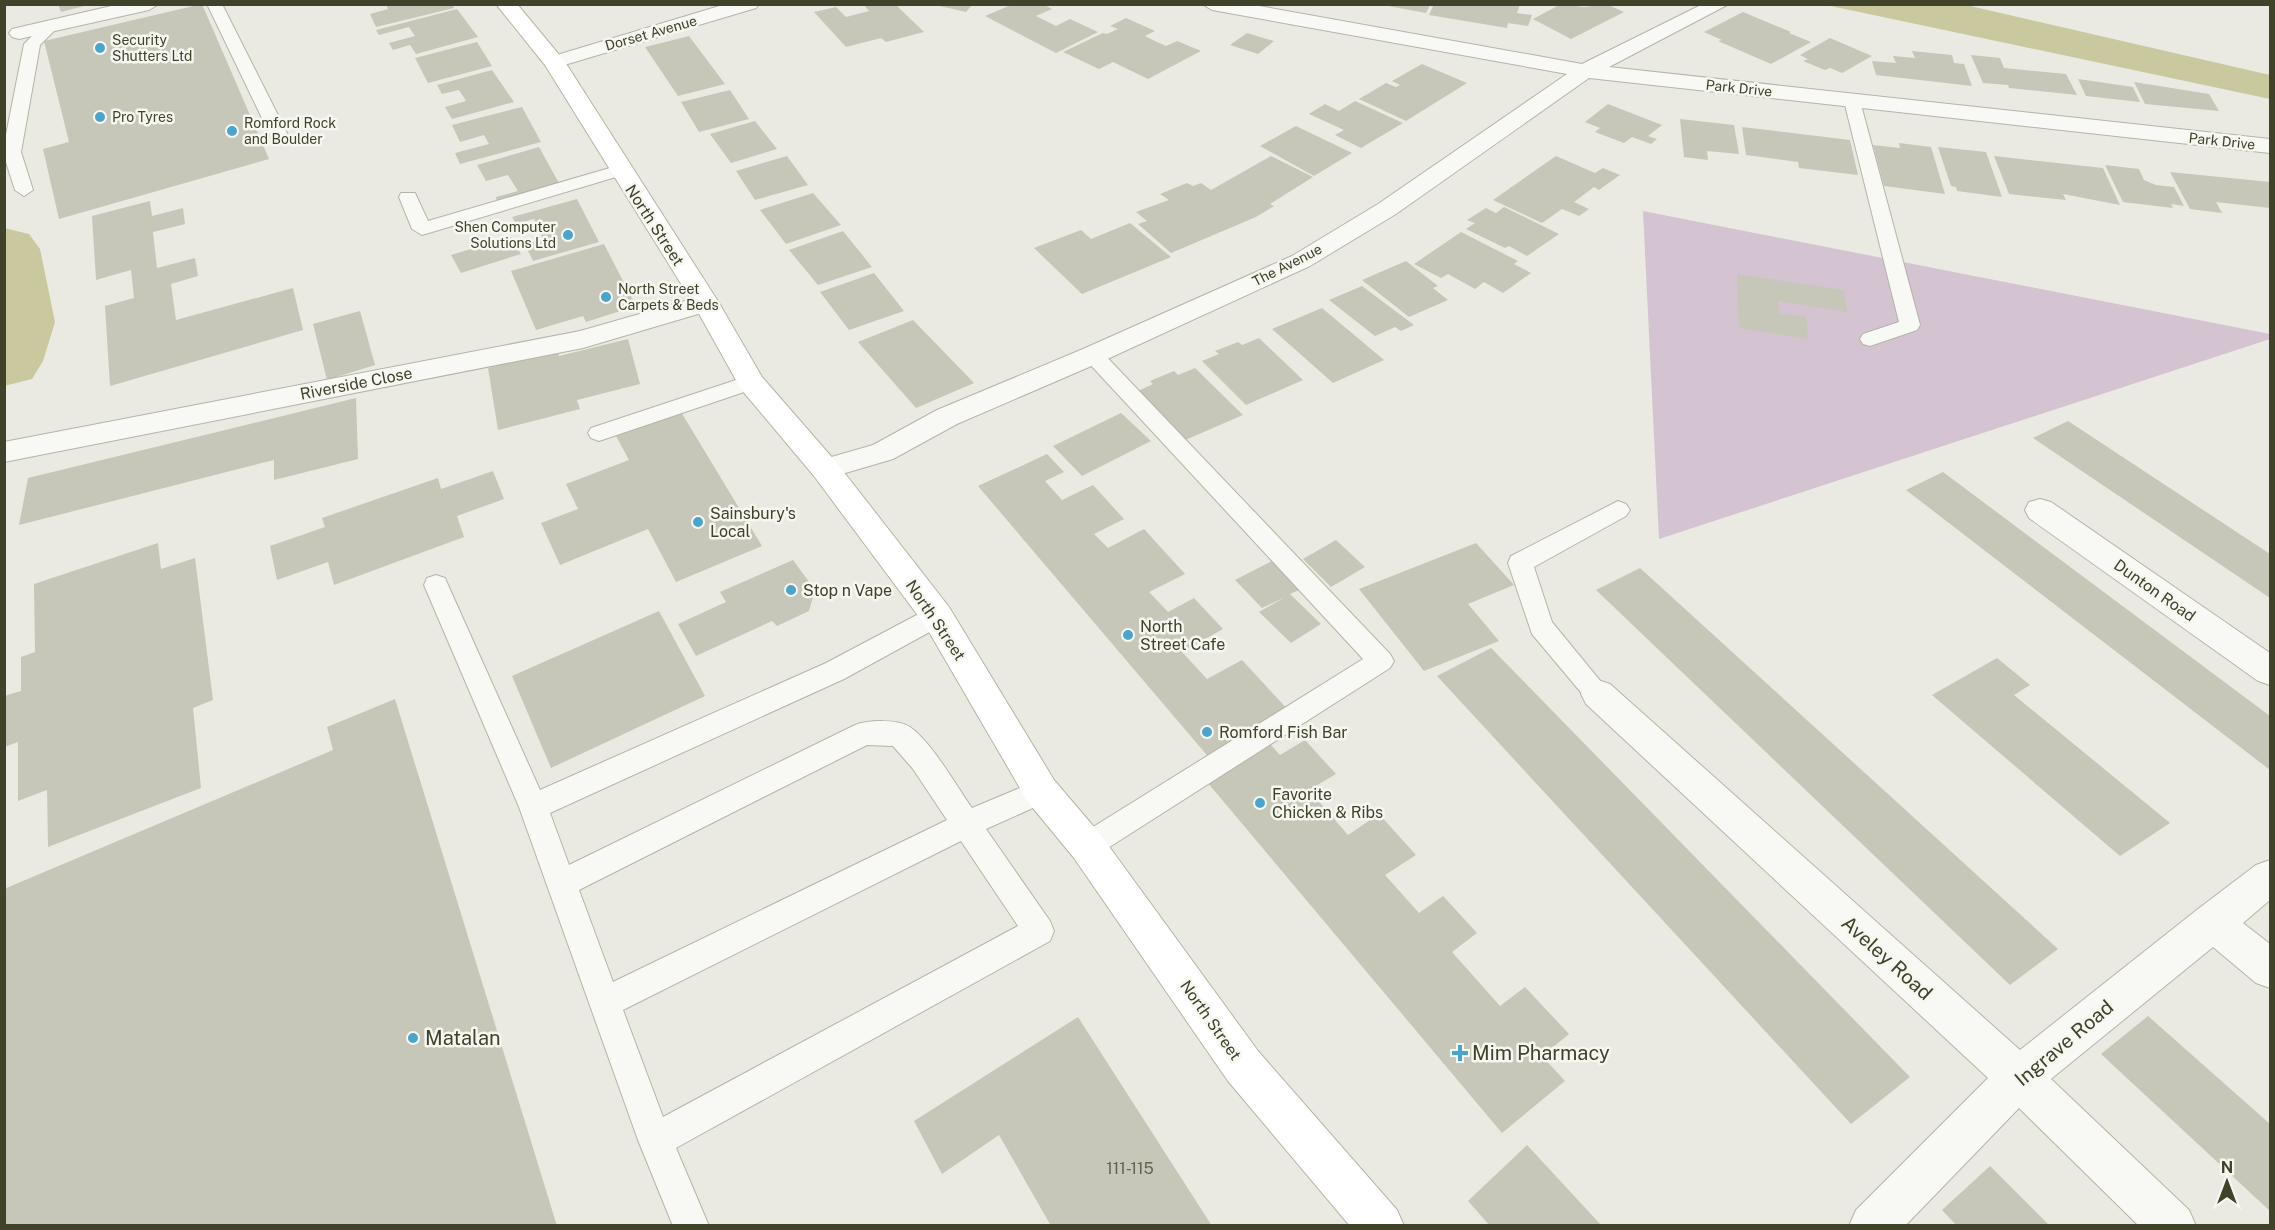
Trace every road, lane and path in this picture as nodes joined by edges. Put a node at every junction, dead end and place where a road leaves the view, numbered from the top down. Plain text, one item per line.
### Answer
1 (149, 4) edge
2 (214, 4) edge
3 (506, 4) edge
4 (749, 4) edge
5 (1212, 4) edge
6 (1719, 4) edge
7 (51, 26) junction
8 (19, 33) dead end
9 (554, 62) junction
10 (1585, 71) junction
11 (1852, 101) junction
12 (280, 139) dead end
13 (2271, 146) edge
14 (620, 170) junction
15 (24, 190) dead end
16 (408, 197) dead end
17 (706, 303) junction
18 (1870, 339) dead end
19 (1094, 355) junction
20 (751, 382) junction
21 (599, 433) dead end
22 (5, 452) edge
23 (825, 469) junction
24 (1618, 510) dead end
25 (2040, 510) dead end
26 (436, 585) dead end
27 (937, 616) junction
28 (2271, 671) edge
29 (1598, 693) joint
30 (1041, 791) junction
31 (533, 807) junction
32 (965, 825) junction
33 (1087, 846) junction
34 (2271, 877) edge
35 (563, 883) junction
36 (2212, 922) junction
37 (2271, 969) edge
38 (606, 1002) junction
39 (2019, 1078) junction
40 (656, 1140) junction
41 (691, 1226) edge
42 (1381, 1226) edge
43 (1872, 1226) edge
44 (2173, 1226) edge

1 - 7 street
2 - 12 lane
3 - 9 main road, North Street
4 - 9 street, Dorset Avenue
5 - 10 street, Park Drive
6 - 10 street, The Avenue
7 - 8 street
7 - 15 lane
9 - 14 main road, North Street
10 - 11 street, Park Drive
10 - 19 street, The Avenue
11 - 13 street, Park Drive
11 - 18 lane
14 - 16 lane
14 - 17 main road, North Street
17 - 20 main road, North Street
17 - 22 street, Riverside Close
19 - 23 street, The Avenue
19 - 33 lane
20 - 21 lane
20 - 23 main road, North Street
23 - 27 main road, North Street
24 - 29 lane
25 - 28 street, Dunton Road
26 - 31 lane
27 - 30 main road, North Street
27 - 31 lane
29 - 39 street, Aveley Road
30 - 32 lane
30 - 33 main road, North Street
31 - 35 lane
32 - 35 lane
32 - 38 lane
32 - 40 lane
33 - 42 main road, North Street
34 - 36 street, Ingrave Road
35 - 38 lane
36 - 37 street
36 - 39 street, Ingrave Road
38 - 40 lane
39 - 43 street, Ingrave Road
39 - 44 street, Aveley Road
40 - 41 lane

